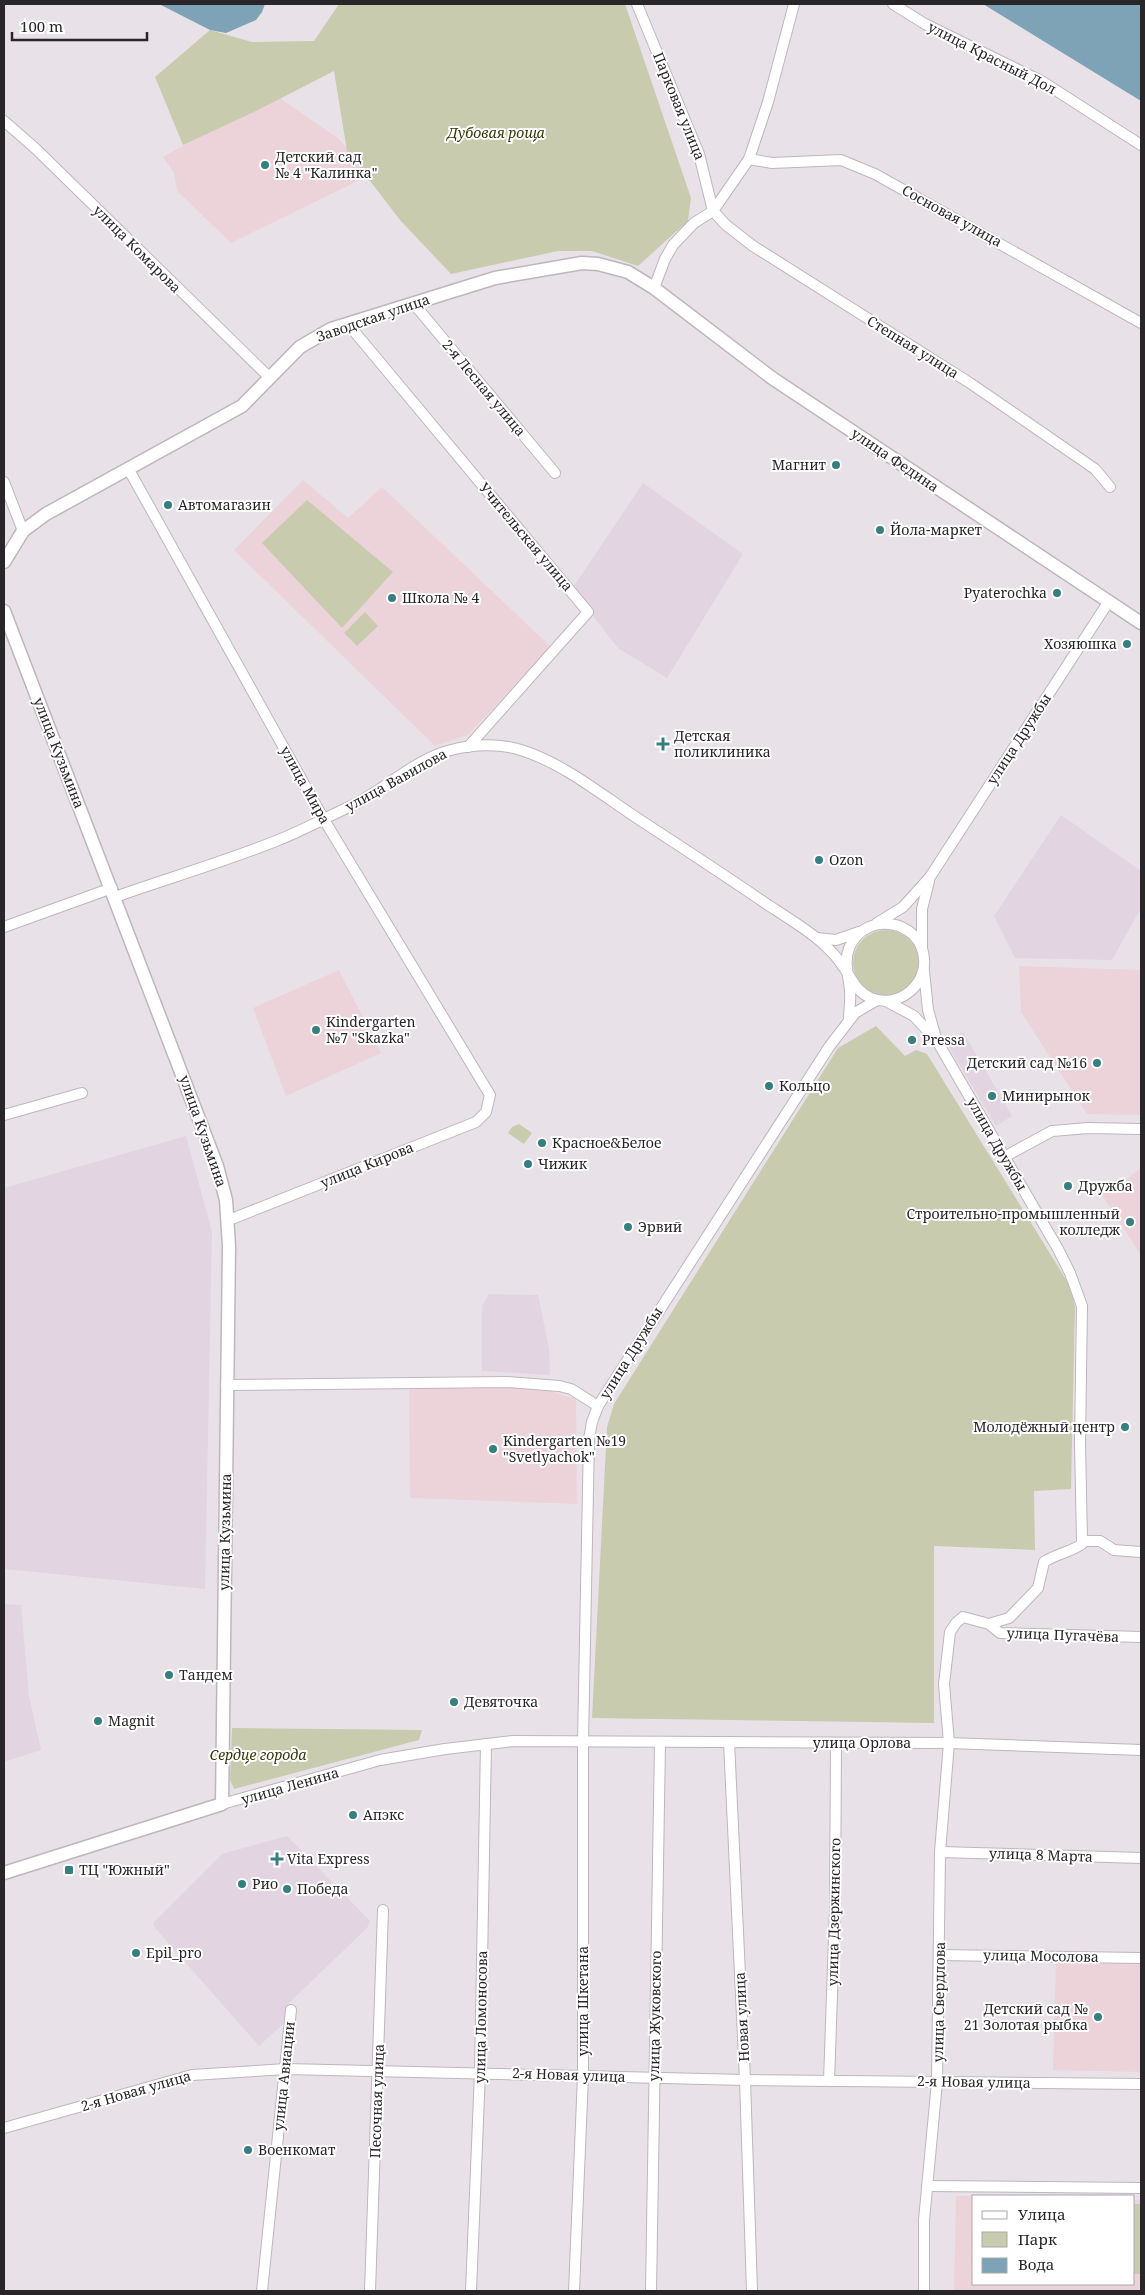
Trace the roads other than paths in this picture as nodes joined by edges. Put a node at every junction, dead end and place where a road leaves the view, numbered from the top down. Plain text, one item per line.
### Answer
1 (637, 4) edge
2 (794, 4) edge
3 (893, 4) edge
4 (4, 120) edge
5 (1141, 145) edge
6 (749, 159) junction
7 (713, 211) junction
8 (654, 288) junction
9 (414, 304) junction
10 (1141, 323) edge
11 (348, 324) junction
12 (270, 378) junction
13 (129, 470) junction
14 (555, 473) dead end
15 (4, 482) edge
16 (1110, 487) dead end
17 (23, 531) junction
18 (4, 562) edge
19 (1109, 602) junction
20 (4, 611) edge
21 (1141, 623) edge
22 (468, 747) junction
23 (324, 818) junction
24 (930, 877) junction
25 (114, 892) junction
26 (4, 927) edge
27 (867, 928) junction
28 (816, 938) junction
29 (922, 949) junction
30 (924, 966) junction
31 (848, 973) junction
32 (882, 1001) junction
33 (849, 1019) junction
34 (937, 1041) junction
35 (82, 1093) dead end
36 (490, 1095) joint
37 (4, 1114) edge
38 (1141, 1129) edge
39 (1004, 1157) junction
40 (229, 1220) junction
41 (226, 1385) junction
42 (598, 1406) junction
43 (1082, 1541) junction
44 (1141, 1552) edge
45 (988, 1624) junction
46 (1141, 1638) edge
47 (583, 1741) junction
48 (660, 1742) junction
49 (729, 1742) junction
50 (836, 1743) junction
51 (949, 1743) junction
52 (486, 1744) junction
53 (1141, 1750) edge
54 (222, 1804) junction
55 (940, 1852) junction
56 (1141, 1858) edge
57 (4, 1873) edge
58 (383, 1910) dead end
59 (940, 1955) junction
60 (1141, 1958) edge
61 (291, 2010) dead end
62 (286, 2068) junction
63 (378, 2072) junction
64 (480, 2072) junction
65 (583, 2076) junction
66 (654, 2077) junction
67 (745, 2080) junction
68 (829, 2081) junction
69 (938, 2082) junction
70 (1141, 2084) edge
71 (4, 2128) edge
72 (927, 2186) junction
73 (1141, 2188) edge
74 (262, 2291) edge
75 (370, 2291) edge
76 (471, 2291) edge
77 (574, 2291) edge
78 (651, 2291) edge
79 (752, 2291) edge
80 (924, 2291) edge

1 - 7 street, Парковая улица
2 - 6 street
3 - 5 street, улица Красный Дол
4 - 12 street, улица Комарова
6 - 7 street
6 - 10 street, Сосновая улица
7 - 8 street
7 - 16 street, Степная улица
8 - 9 main road, Заводская улица
8 - 19 main road, улица Федина
9 - 11 main road, Заводская улица
9 - 14 street, 2-я Лесная улица
11 - 12 main road, Заводская улица
11 - 22 street, Учительская улица
12 - 13 main road, Заводская улица
13 - 17 main road, Заводская улица
13 - 23 street, улица Мира
15 - 17 street
17 - 18 main road, Заводская улица
19 - 21 main road, улица Федина
19 - 24 street, улица Дружбы
20 - 25 main road, улица Кузьмина
22 - 23 street, улица Вавилова
22 - 28 street, улица Вавилова
23 - 25 street, улица Вавилова
23 - 36 street, улица Мира
24 - 27 street
24 - 29 street
25 - 26 street, улица Вавилова
25 - 40 main road, улица Кузьмина
27 - 28 street
27 - 29 street
27 - 31 street
28 - 31 street, улица Вавилова
29 - 30 street
30 - 32 street
30 - 34 street
31 - 32 street
31 - 33 street
32 - 33 street
32 - 34 street
33 - 42 street, улица Дружбы
34 - 39 street, улица Дружбы
35 - 37 street
36 - 40 street, улица Кирова
38 - 39 street
39 - 43 street, улица Дружбы
40 - 41 main road, улица Кузьмина
41 - 42 street
41 - 54 main road, улица Кузьмина
42 - 47 street, улица Дружбы
43 - 44 street
43 - 45 street, улица Пугачёва
45 - 46 street, улица Пугачёва
45 - 51 street, улица Пугачёва
47 - 48 street, улица Орлова
47 - 52 street, улица Ленина
47 - 65 street, улица Шкетана
48 - 49 street, улица Орлова
48 - 66 street, улица Жуковского
49 - 50 street, улица Орлова
49 - 67 street, Новая улица
50 - 51 street, улица Орлова
50 - 68 street, улица Дзержинского
51 - 53 street, улица Орлова
51 - 55 street, улица Свердлова
52 - 54 street, улица Ленина
52 - 64 street, улица Ломоносова
54 - 57 main road, улица Ленина
55 - 56 street, улица 8 Марта
55 - 59 street, улица Свердлова
58 - 63 street, Песочная улица
59 - 60 street, улица Мосолова
59 - 69 street, улица Свердлова
61 - 62 street, улица Авиации
62 - 63 street, 2-я Новая улица
62 - 71 street, 2-я Новая улица
62 - 74 street, улица Авиации
63 - 64 street, 2-я Новая улица
63 - 75 street, Песочная улица
64 - 65 street, 2-я Новая улица
64 - 76 street, улица Ломоносова
65 - 66 street, 2-я Новая улица
65 - 77 street, улица Шкетана
66 - 67 street, 2-я Новая улица
66 - 78 street, улица Жуковского
67 - 68 street, 2-я Новая улица
67 - 79 street, Новая улица
68 - 69 street, 2-я Новая улица
69 - 70 street, 2-я Новая улица
69 - 72 street, улица Свердлова
72 - 73 street
72 - 80 street, улица Свердлова

